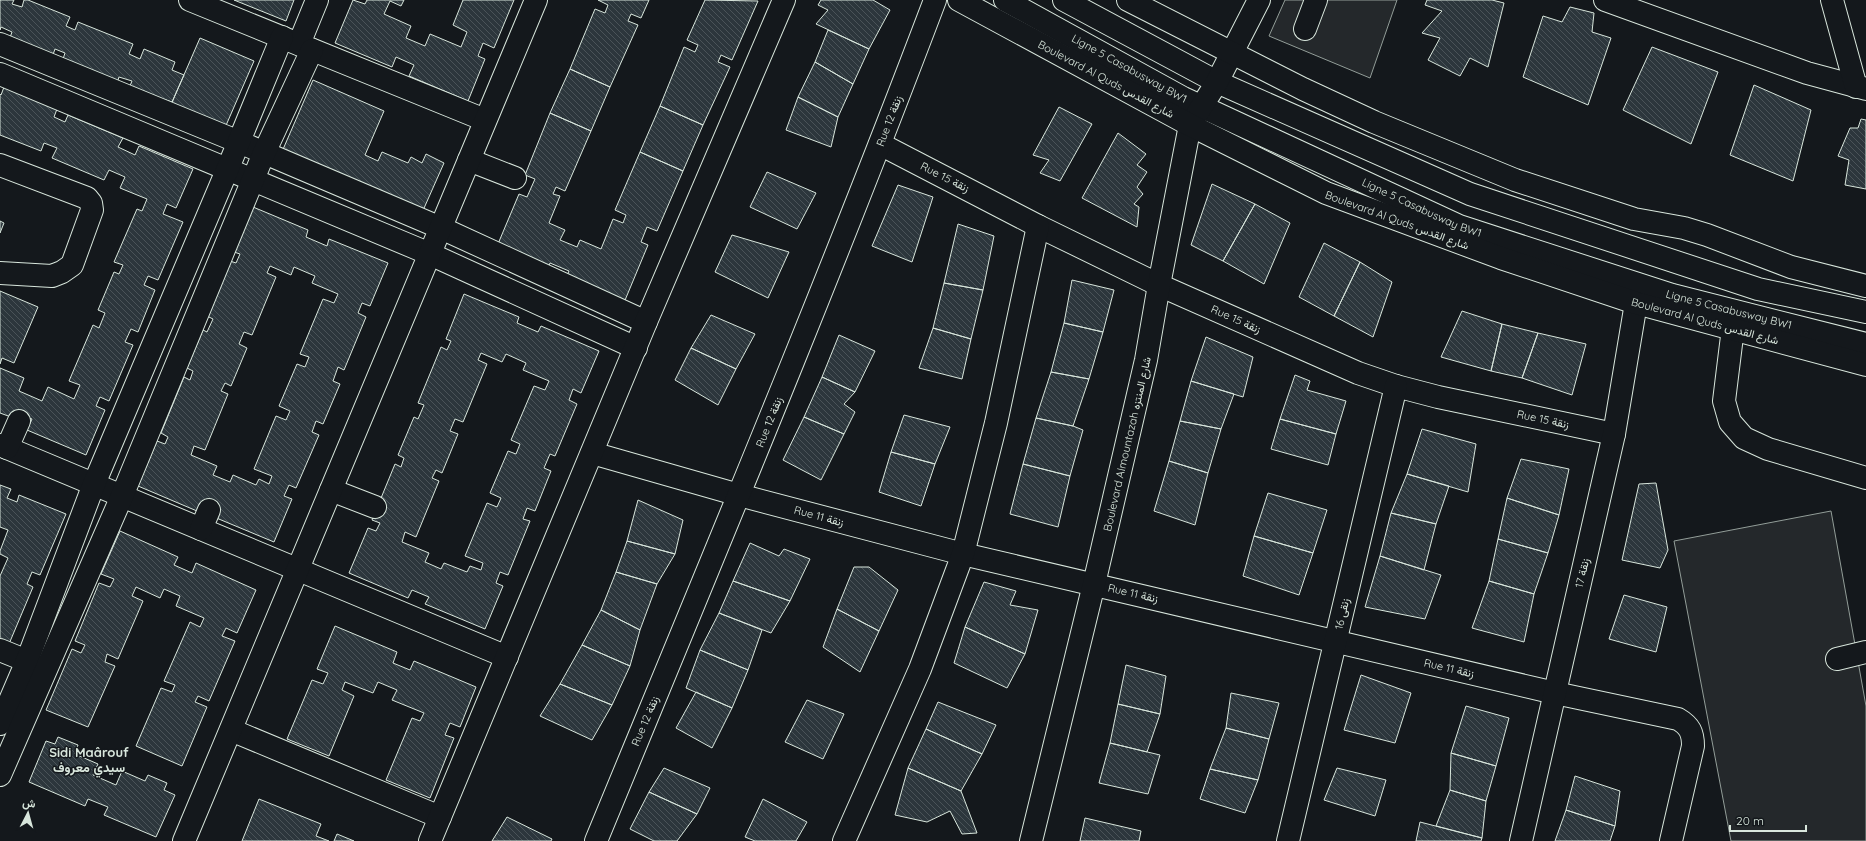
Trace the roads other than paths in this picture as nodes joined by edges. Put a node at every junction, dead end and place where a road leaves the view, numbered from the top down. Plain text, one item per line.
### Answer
1 (190, 0) edge
2 (317, 0) edge
3 (536, 0) edge
4 (784, 0) edge
5 (935, 0) edge
6 (959, 0) edge
7 (1005, 0) edge
8 (1064, 0) edge
9 (1128, 0) edge
10 (1259, 0) edge
11 (1316, 0) edge
12 (1605, 0) edge
13 (1832, 0) edge
14 (1305, 29) dead end
15 (0, 44) edge
16 (298, 44) junction
17 (1232, 53) junction
18 (0, 74) edge
19 (1217, 82) junction
20 (1861, 88) edge
21 (1201, 106) junction
22 (486, 120) junction
23 (1190, 125) junction
24 (239, 142) junction
25 (880, 144) junction
26 (264, 153) junction
27 (469, 160) junction
28 (0, 165) edge
29 (228, 168) junction
30 (253, 178) junction
31 (515, 178) dead end
32 (1038, 226) junction
33 (441, 228) junction
34 (430, 254) junction
35 (0, 273) edge
36 (1159, 285) junction
37 (1866, 286) edge
38 (1636, 303) junction
39 (1866, 312) edge
40 (646, 322) junction
41 (1733, 328) junction
42 (1866, 344) edge
43 (636, 348) junction
44 (1866, 365) edge
45 (1396, 386) junction
46 (19, 421) dead end
47 (1614, 434) junction
48 (4, 446) edge
49 (592, 453) junction
50 (1865, 483) edge
51 (94, 484) junction
52 (331, 490) junction
53 (739, 495) junction
54 (122, 496) junction
55 (375, 507) dead end
56 (962, 554) junction
57 (298, 570) junction
58 (1094, 584) junction
59 (1336, 641) junction
60 (0, 650) edge
61 (1866, 652) edge
62 (507, 657) junction
63 (1837, 659) dead end
64 (27, 661) junction
65 (1555, 693) junction
66 (5, 698) edge
67 (0, 724) edge
68 (231, 730) junction
69 (0, 775) edge
70 (440, 817) junction
71 (184, 841) edge
72 (430, 841) edge
73 (596, 841) edge
74 (844, 841) edge
75 (1031, 841) edge
76 (1288, 841) edge
77 (1521, 841) edge
78 (1671, 841) edge

1 - 16 street
2 - 16 street
3 - 22 street
4 - 40 street
5 - 25 street, Rue 12 زنقة
6 - 23 street, Boulevard Al Quds شارع القدس
7 - 21 street, Ligne 5 Casabusway BW1
8 - 19 street
9 - 17 street
10 - 17 street, Boulevard Almountazah شارع المنتزه
11 - 14 street
12 - 20 street
13 - 20 street
15 - 24 street
16 - 22 street
16 - 24 street
16 - 26 street
17 - 19 street, Boulevard Almountazah شارع المنتزه
17 - 37 street
18 - 29 street
19 - 21 street, Boulevard Almountazah شارع المنتزه
19 - 39 street
21 - 23 street, Boulevard Almountazah شارع المنتزه
21 - 42 street, Ligne 5 Casabusway BW1
22 - 27 street
23 - 36 street, Boulevard Almountazah شارع المنتزه
23 - 38 street, Boulevard Al Quds شارع القدس
24 - 26 street
24 - 29 street
25 - 32 street, Rue 15 زنقة
25 - 53 street, Rue 12 زنقة
26 - 30 street
26 - 33 street
27 - 31 street
27 - 33 street
28 - 35 street
29 - 30 street
29 - 51 street
30 - 34 street
30 - 54 street
32 - 36 street, Rue 15 زنقة
32 - 56 street
33 - 34 street
33 - 40 street
34 - 43 street
34 - 52 street
36 - 45 street, Rue 15 زنقة
36 - 58 street, Boulevard Almountazah شارع المنتزه
38 - 41 street, Boulevard Al Quds شارع القدس
38 - 47 street, زنقة 17
40 - 43 street
41 - 44 street, Boulevard Al Quds شارع القدس
41 - 50 street
43 - 49 street
45 - 47 street, Rue 15 زنقة
45 - 59 street, زنقى 16
46 - 48 street
47 - 65 street, زنقة 17
48 - 51 street
49 - 53 street, Rue 11 زنقة
49 - 62 street
51 - 54 street
51 - 64 street
52 - 55 street
52 - 57 street
53 - 56 street, Rue 11 زنقة
53 - 73 street, Rue 12 زنقة
54 - 57 street
54 - 69 street
56 - 58 street, Rue 11 زنقة
56 - 74 street
57 - 62 street
57 - 68 street
58 - 59 street, Rue 11 زنقة
58 - 75 street, Boulevard Almountazah شارع المنتزه
59 - 65 street, Rue 11 زنقة
59 - 76 street, زنقى 16
60 - 64 street
61 - 63 street
62 - 70 street
64 - 66 street
65 - 77 street, زنقة 17
65 - 78 street, Rue 11 زنقة
66 - 67 street
68 - 70 street
68 - 71 street
70 - 72 street

